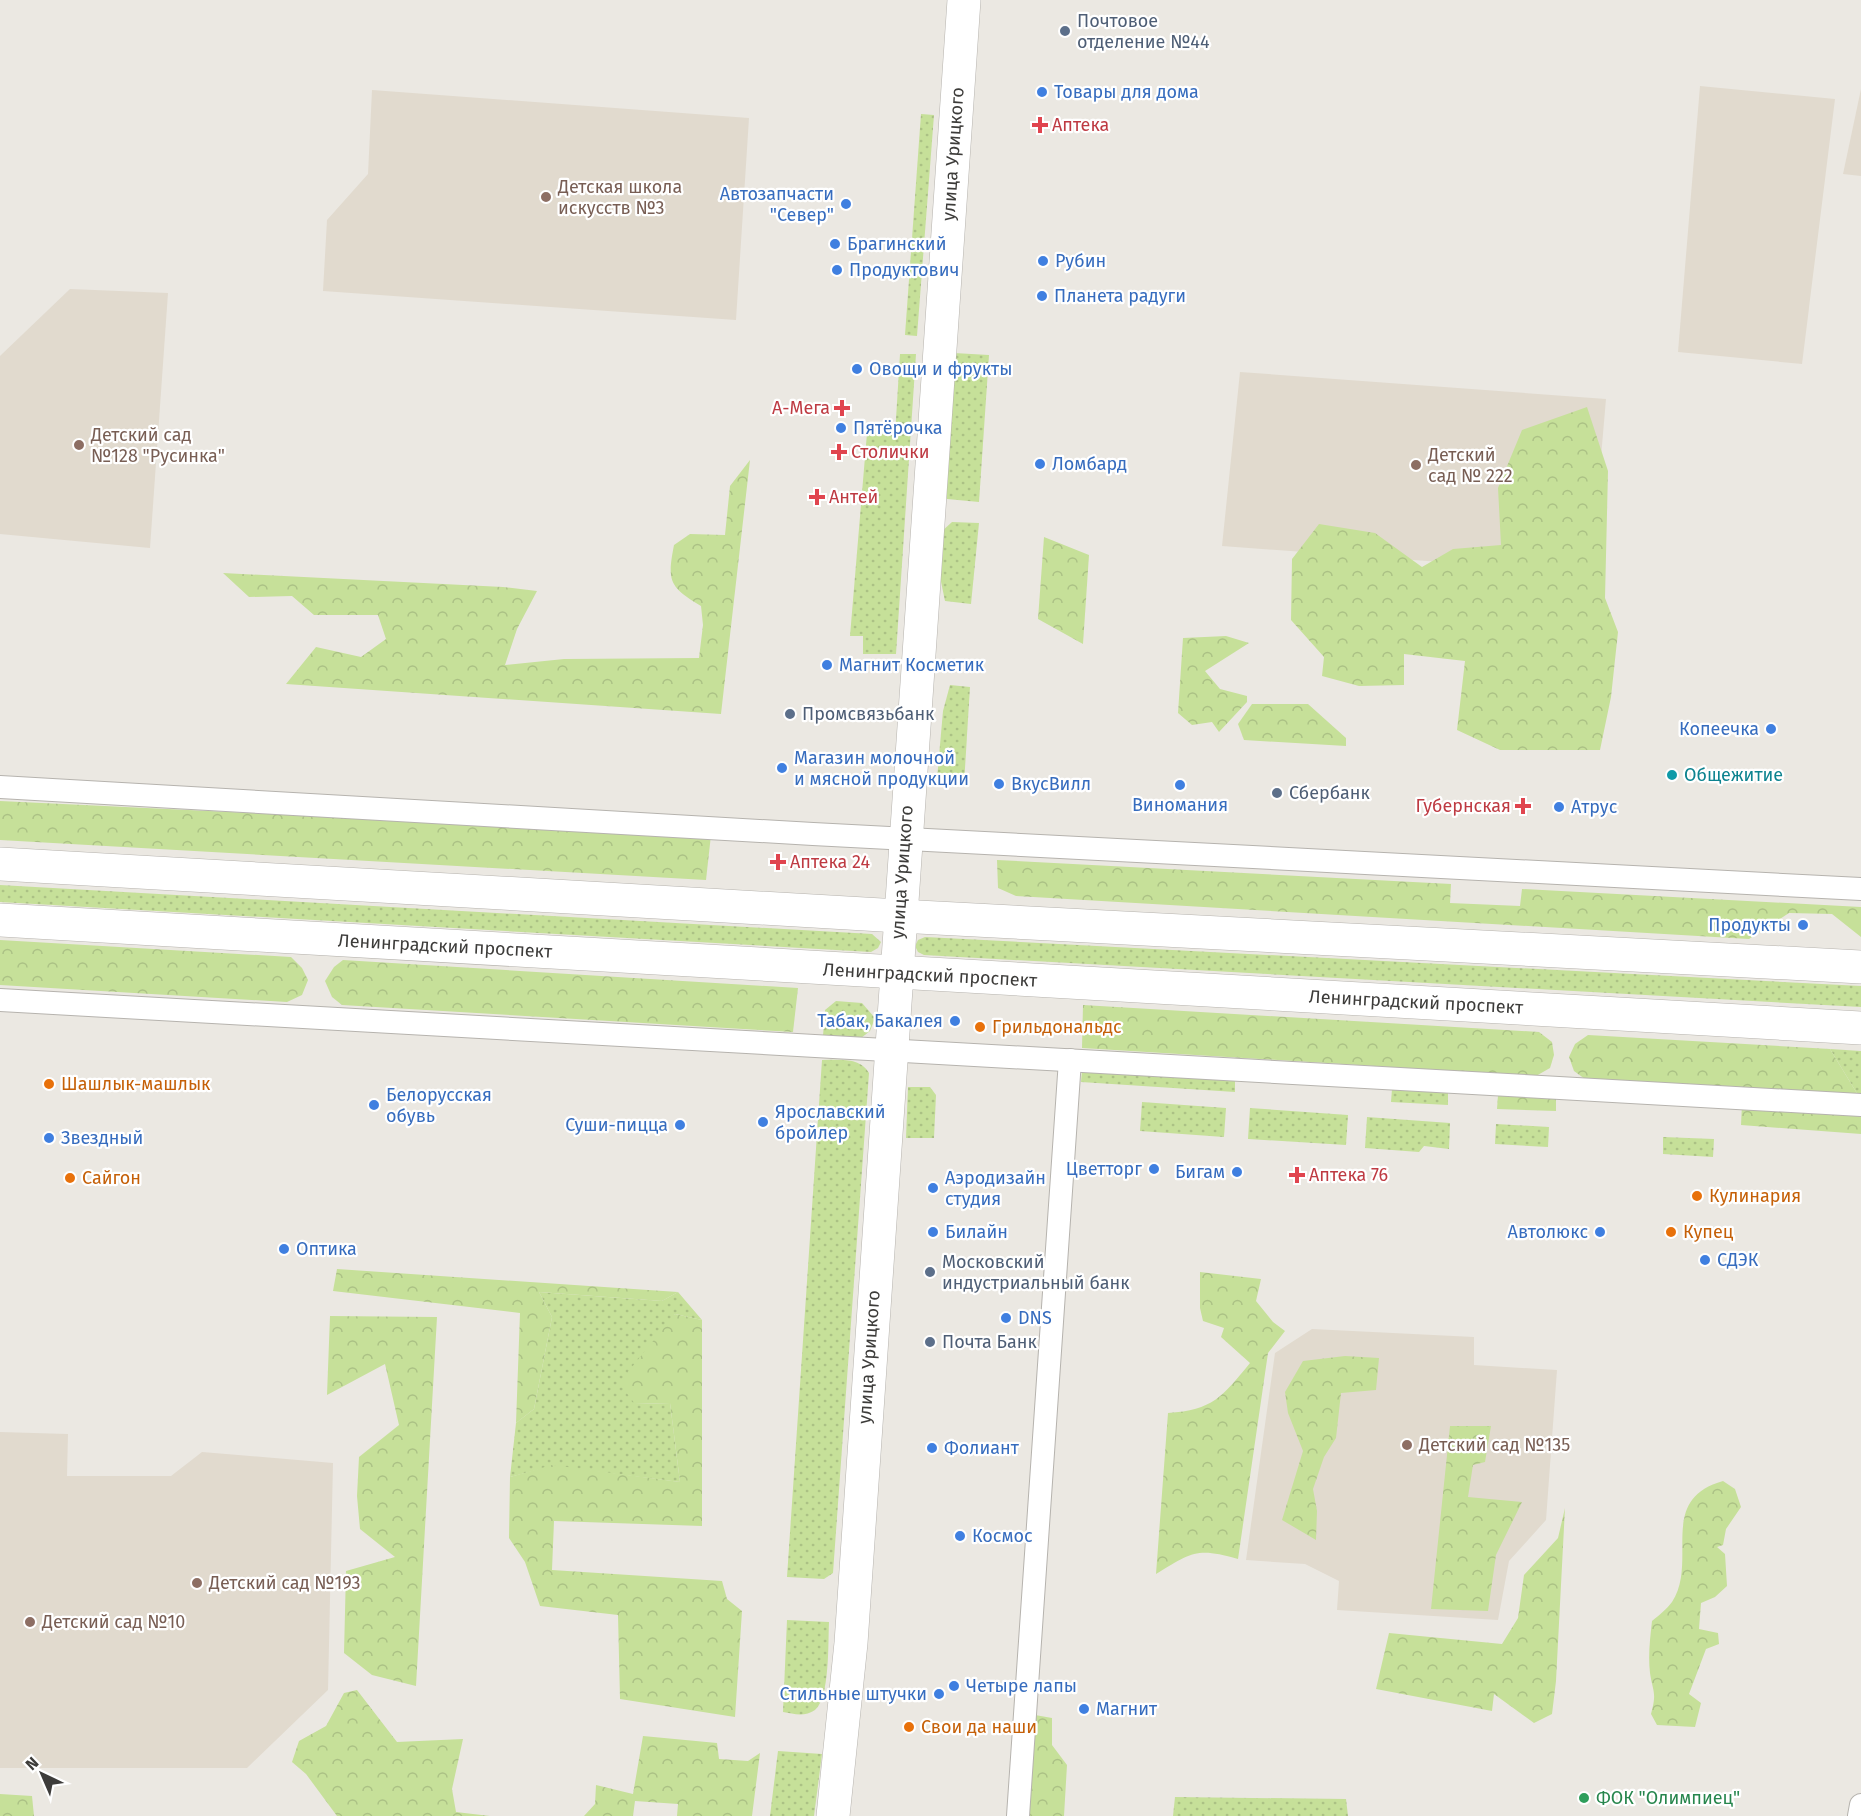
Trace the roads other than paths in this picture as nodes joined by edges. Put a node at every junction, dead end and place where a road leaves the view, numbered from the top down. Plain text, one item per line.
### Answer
1 (964, 0) edge
2 (0, 787) edge
3 (904, 839) junction
4 (0, 864) edge
5 (1861, 889) edge
6 (899, 916) junction
7 (0, 920) edge
8 (1861, 967) edge
9 (896, 972) junction
10 (0, 1000) edge
11 (1861, 1028) edge
12 (891, 1049) junction
13 (1070, 1060) junction
14 (1861, 1105) edge
15 (1861, 1805) edge
16 (833, 1816) edge
17 (1018, 1816) edge
18 (1859, 1816) edge

1 - 3 main road, улица Урицкого
2 - 3 street
3 - 5 street
3 - 6 main road, улица Урицкого
4 - 6 main road
6 - 8 main road
6 - 9 main road, улица Урицкого
7 - 9 main road, Ленинградский проспект
9 - 11 main road, Ленинградский проспект
9 - 12 main road, улица Урицкого
10 - 12 street
12 - 13 street
12 - 16 main road, улица Урицкого
13 - 14 street
13 - 17 street
15 - 18 street

